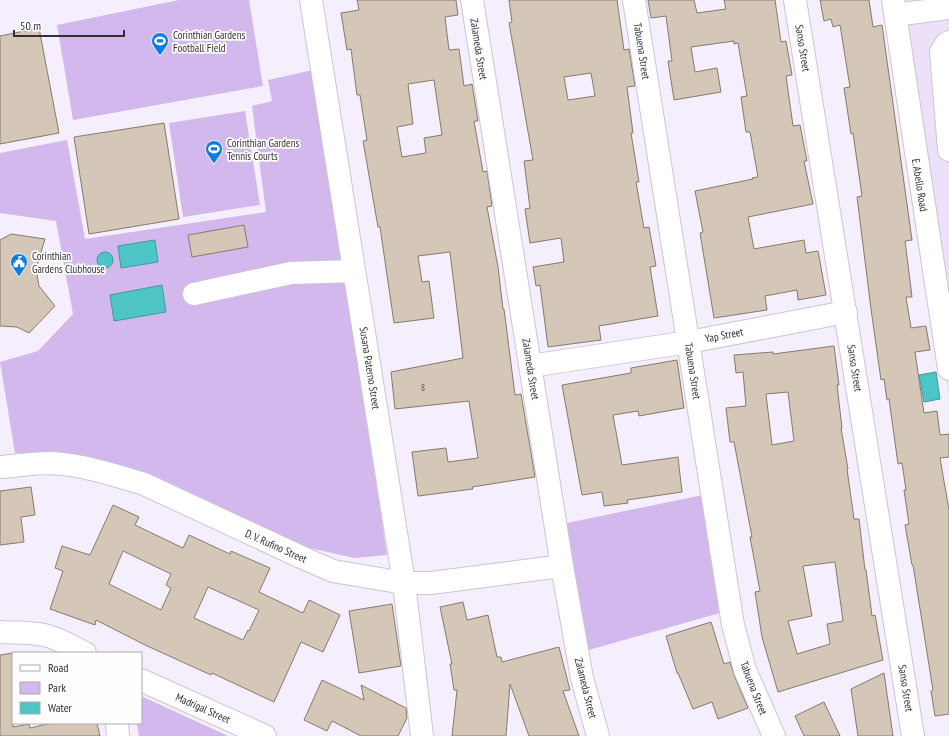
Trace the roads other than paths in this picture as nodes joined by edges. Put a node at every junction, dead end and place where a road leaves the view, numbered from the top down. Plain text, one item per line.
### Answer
1 (311, 0) edge
2 (472, 0) edge
3 (634, 0) edge
4 (795, 0) edge
5 (894, 8) edge
6 (949, 8) edge
7 (949, 42) edge
8 (949, 150) edge
9 (354, 271) junction
10 (194, 294) dead end
11 (846, 312) junction
12 (688, 342) junction
13 (948, 359) edge
14 (530, 366) junction
15 (0, 467) edge
16 (562, 566) junction
17 (404, 583) junction
18 (0, 632) edge
19 (83, 652) edge
20 (142, 680) edge
21 (117, 724) edge
22 (118, 736) edge
23 (265, 736) edge
24 (422, 736) edge
25 (598, 736) edge
26 (774, 736) edge
27 (914, 736) edge

1 - 9 street, Susana Paterno Street
2 - 14 street, Zalameda Street
3 - 12 street, Tabuena Street
4 - 11 street, Sanso Street
5 - 6 street
5 - 13 street, E. Abello Road
7 - 8 street
9 - 10 street
9 - 17 street, Susana Paterno Street
11 - 12 street, Yap Street
11 - 27 street, Sanso Street
12 - 14 street, Yap Street
12 - 26 street, Tabuena Street
14 - 16 street, Zalameda Street
15 - 17 street, D. V. Rufino Street
16 - 17 street, D. V. Rufino Street
16 - 25 street, Zalameda Street
17 - 24 street, Susana Paterno Street
18 - 19 street
20 - 23 street, Madrigal Street
21 - 22 street

